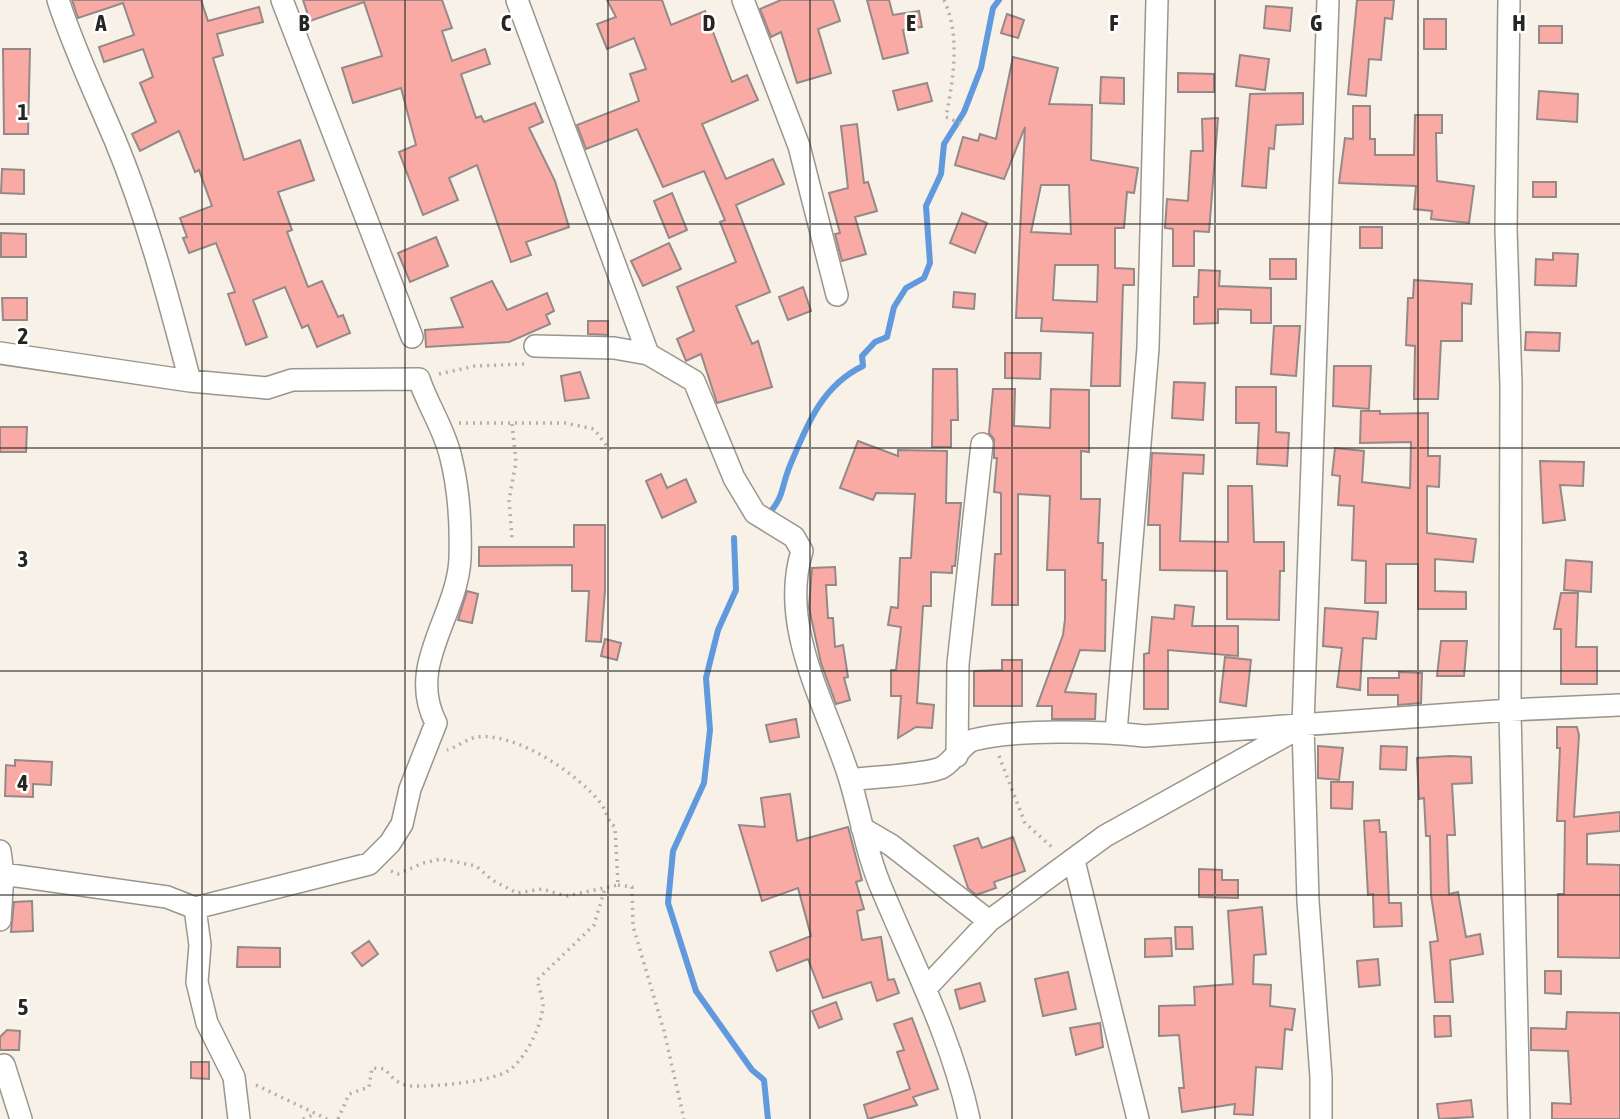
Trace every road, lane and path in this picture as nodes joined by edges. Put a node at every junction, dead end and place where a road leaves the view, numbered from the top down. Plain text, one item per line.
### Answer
1 (58, 0) edge
2 (282, 0) edge
3 (517, 0) edge
4 (743, 0) edge
5 (944, 0) edge
6 (1157, 0) edge
7 (1328, 0) edge
8 (1509, 0) edge
9 (962, 124) dead end
10 (837, 295) dead end
11 (412, 337) dead end
12 (0, 353) edge
13 (648, 354) junction
14 (536, 355) joint
15 (419, 379) junction
16 (190, 381) junction
17 (512, 424) junction
18 (440, 425) junction
19 (982, 444) dead end
20 (610, 450) dead end
21 (512, 538) dead end
22 (1620, 705) edge
23 (1510, 710) junction
24 (1303, 725) junction
25 (1116, 732) junction
26 (992, 735) junction
27 (424, 752) junction
28 (957, 756) junction
29 (850, 779) junction
30 (862, 828) junction
31 (0, 851) edge
32 (1074, 862) junction
33 (369, 864) junction
34 (2, 871) edge
35 (618, 885) junction
36 (605, 888) junction
37 (195, 908) junction
38 (0, 920) edge
39 (989, 921) junction
40 (927, 987) junction
41 (4, 1065) dead end
42 (234, 1077) junction
43 (314, 1114) junction
44 (21, 1119) edge
45 (239, 1119) edge
46 (303, 1119) edge
47 (327, 1119) edge
48 (338, 1119) edge
49 (684, 1119) edge
50 (969, 1119) edge
51 (1138, 1119) edge
52 (1321, 1119) edge
53 (1519, 1119) edge

1 - 16 street
2 - 11 street
3 - 13 street
4 - 10 street
5 - 9 path
6 - 25 street
7 - 24 street
8 - 23 street
12 - 16 street
13 - 14 street
13 - 29 street
14 - 15 path
15 - 16 street
15 - 18 street
17 - 18 path
17 - 20 path
17 - 21 path
18 - 27 street
19 - 28 street
22 - 23 street
23 - 24 street
23 - 53 street
24 - 25 street
24 - 32 street
24 - 52 street
25 - 26 street
26 - 28 street
26 - 32 path
27 - 33 street
27 - 35 path
28 - 29 street
29 - 30 street
30 - 39 street
30 - 40 street
31 - 34 street
32 - 39 street
32 - 51 street
33 - 36 path
33 - 37 street
34 - 37 street
34 - 38 street
35 - 36 path
35 - 49 path
36 - 48 path
37 - 42 street
39 - 40 street
40 - 50 street
41 - 44 street
42 - 43 path
42 - 45 street
43 - 46 path
43 - 47 path

